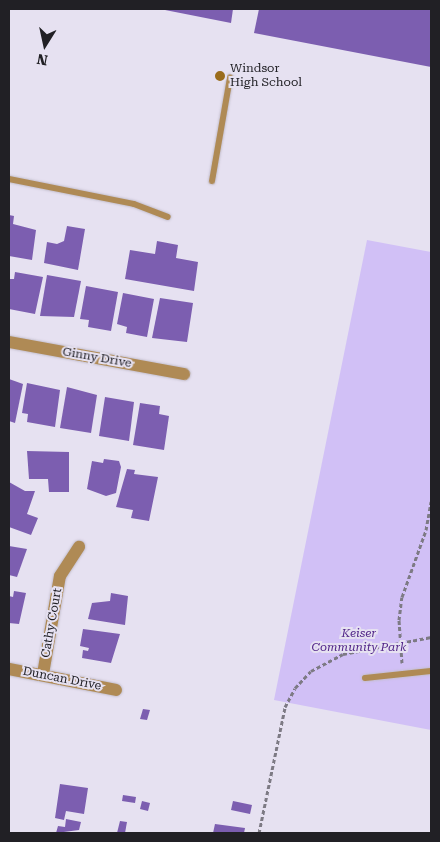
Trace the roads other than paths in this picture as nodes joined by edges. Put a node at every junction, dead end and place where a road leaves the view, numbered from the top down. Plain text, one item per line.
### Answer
1 (230, 78) dead end
2 (9, 178) edge
3 (212, 182) dead end
4 (168, 216) dead end
5 (9, 342) edge
6 (184, 374) dead end
7 (79, 547) dead end
8 (9, 669) edge
9 (431, 671) edge
10 (43, 674) junction
11 (365, 678) dead end
12 (116, 690) dead end

1 - 3 lane
2 - 4 lane
5 - 6 street, Ginny Drive
7 - 10 street, Cathy Court
8 - 10 street, Duncan Drive
9 - 11 lane
10 - 12 street, Duncan Drive

